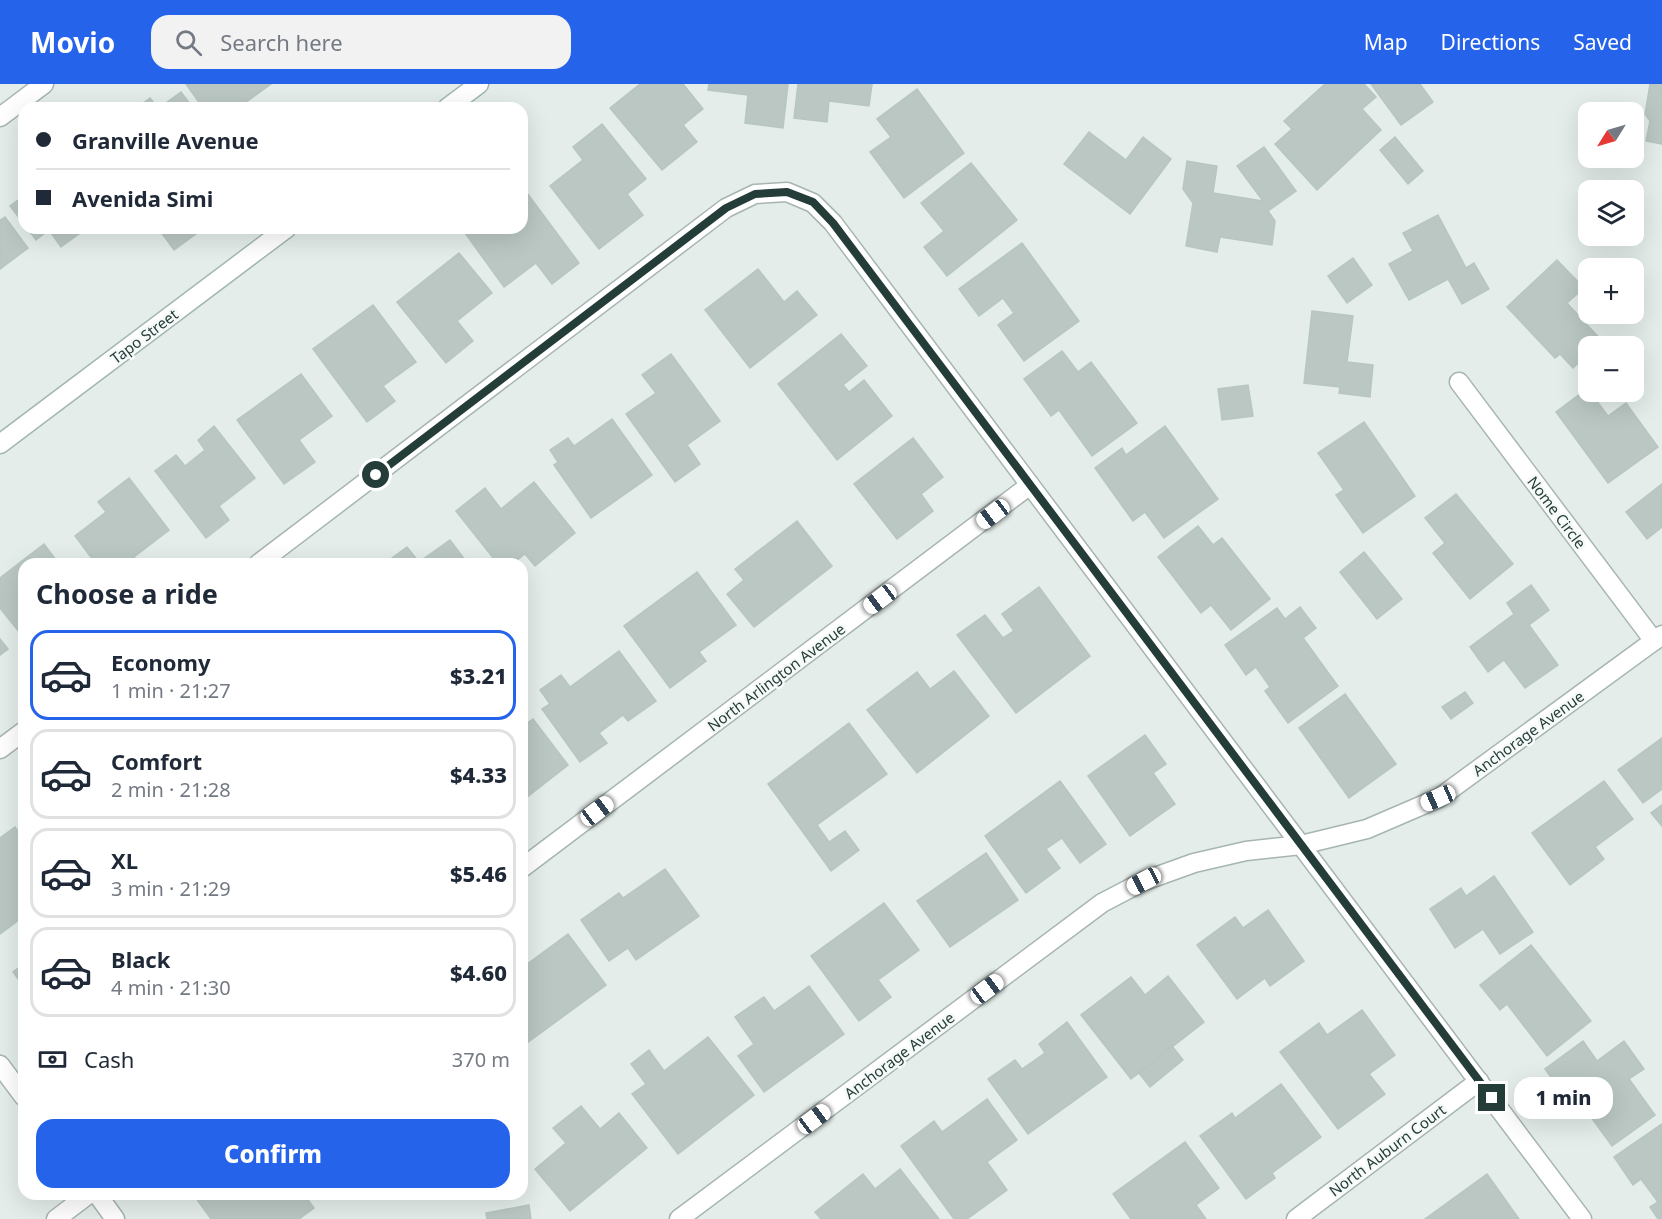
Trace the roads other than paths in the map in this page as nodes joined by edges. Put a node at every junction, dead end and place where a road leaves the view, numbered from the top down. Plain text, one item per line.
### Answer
1 (44, 84) edge
2 (479, 84) edge
3 (20, 102) edge
4 (455, 102) edge
5 (18, 104) edge
6 (0, 117) edge
7 (279, 234) edge
8 (1460, 382) dead end
9 (0, 444) edge
10 (1030, 485) junction
11 (266, 558) edge
12 (1658, 638) edge
13 (18, 736) edge
14 (0, 749) edge
15 (1301, 845) junction
16 (528, 863) edge
17 (0, 1065) edge
18 (1479, 1081) junction
19 (18, 1089) edge
20 (81, 1200) edge
21 (102, 1200) edge
22 (56, 1219) edge
23 (116, 1219) edge
24 (679, 1219) edge
25 (1296, 1219) edge
26 (1582, 1219) edge

1 - 3 street
2 - 4 street
5 - 6 street
7 - 9 street, Tapo Street
8 - 12 street, Nome Circle
10 - 11 street
10 - 15 street
10 - 16 street, North Arlington Avenue
12 - 15 street, Anchorage Avenue
13 - 14 street
15 - 18 street
15 - 24 street, Anchorage Avenue
17 - 19 street
18 - 25 street, North Auburn Court
18 - 26 street
20 - 22 street
21 - 23 street

